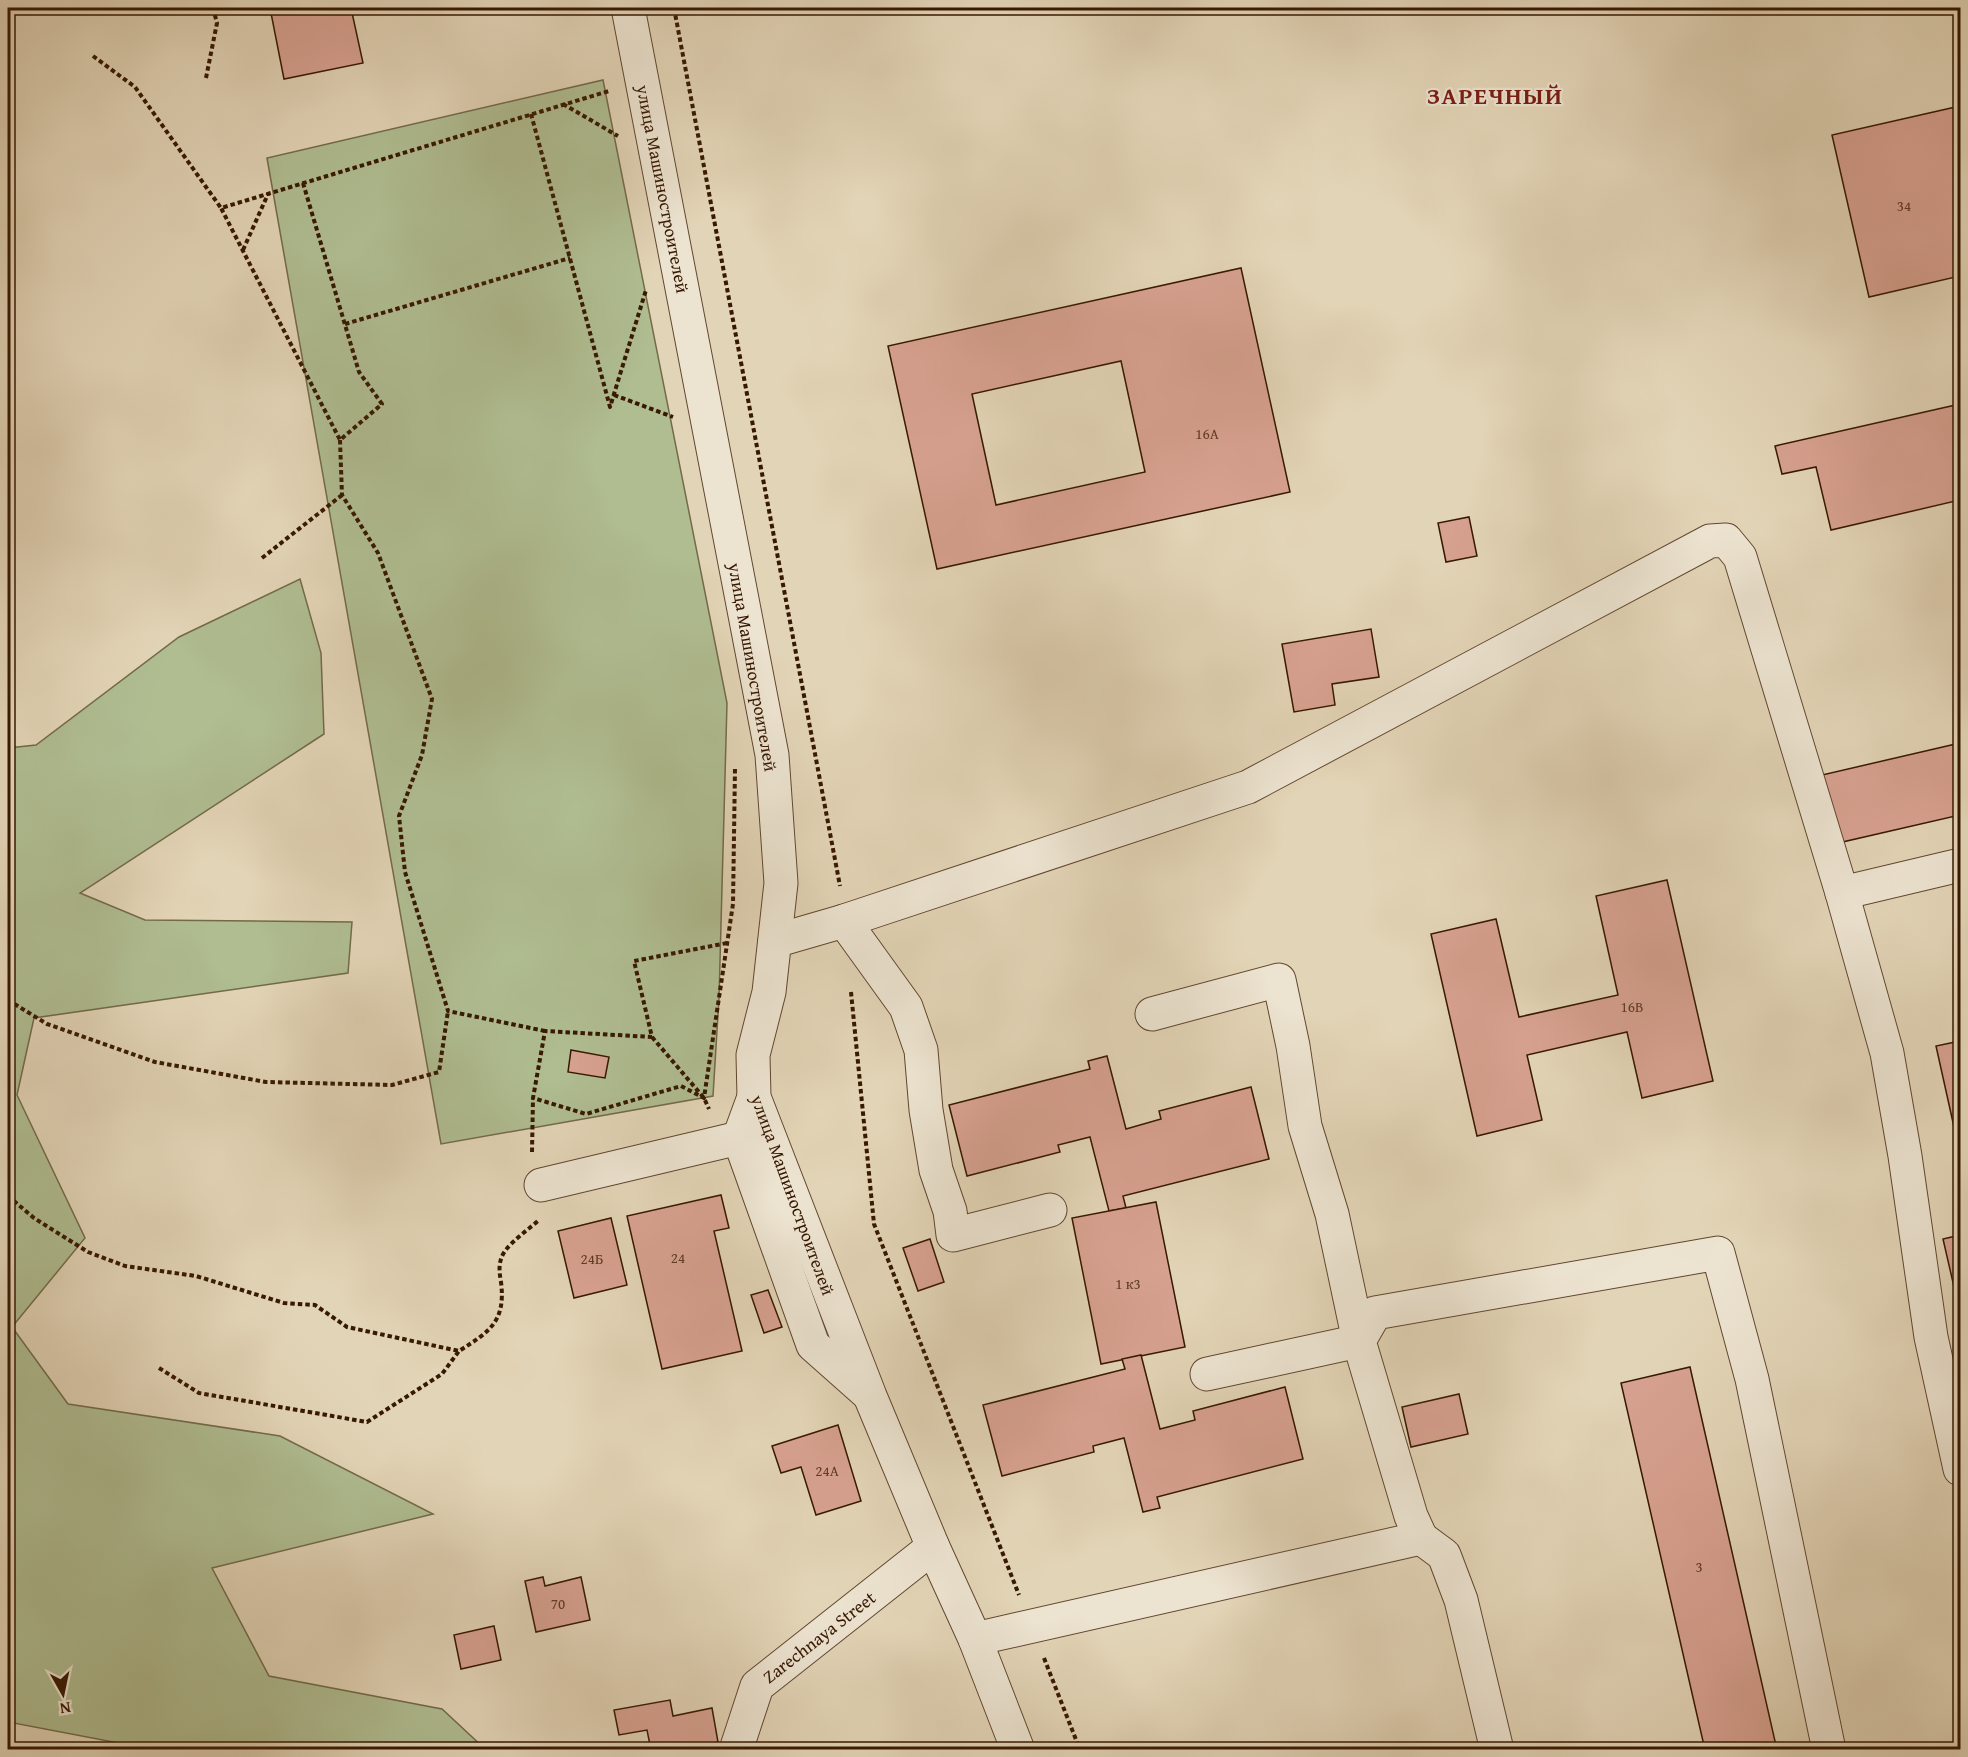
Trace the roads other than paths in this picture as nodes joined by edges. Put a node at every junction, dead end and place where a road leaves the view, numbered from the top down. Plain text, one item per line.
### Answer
1 (628, 8) edge
2 (1960, 866) edge
3 (1842, 893) junction
4 (844, 921) junction
5 (775, 941) junction
6 (1152, 1014) dead end
7 (754, 1097) junction
8 (739, 1138) junction
9 (541, 1185) road end
10 (1050, 1210) dead end
11 (1359, 1341) junction
12 (1207, 1374) dead end
13 (870, 1396) junction
14 (1960, 1468) edge
15 (1420, 1538) junction
16 (933, 1546) junction
17 (975, 1639) junction
18 (736, 1749) edge
19 (1018, 1749) edge
20 (1497, 1749) edge
21 (1829, 1749) edge

1 - 5 street, улица Машиностроителей
2 - 3 street
3 - 4 street
3 - 14 street
4 - 5 street
4 - 10 street
5 - 7 street, улица Машиностроителей
6 - 11 street
7 - 8 street
7 - 13 street, улица Машиностроителей
8 - 9 street
8 - 13 street
11 - 12 street
11 - 15 street
11 - 21 street
13 - 16 street, улица Машиностроителей
15 - 17 street
15 - 20 street
16 - 17 street, улица Машиностроителей
16 - 18 street, Zarechnaya Street
17 - 19 street, улица Машиностроителей

